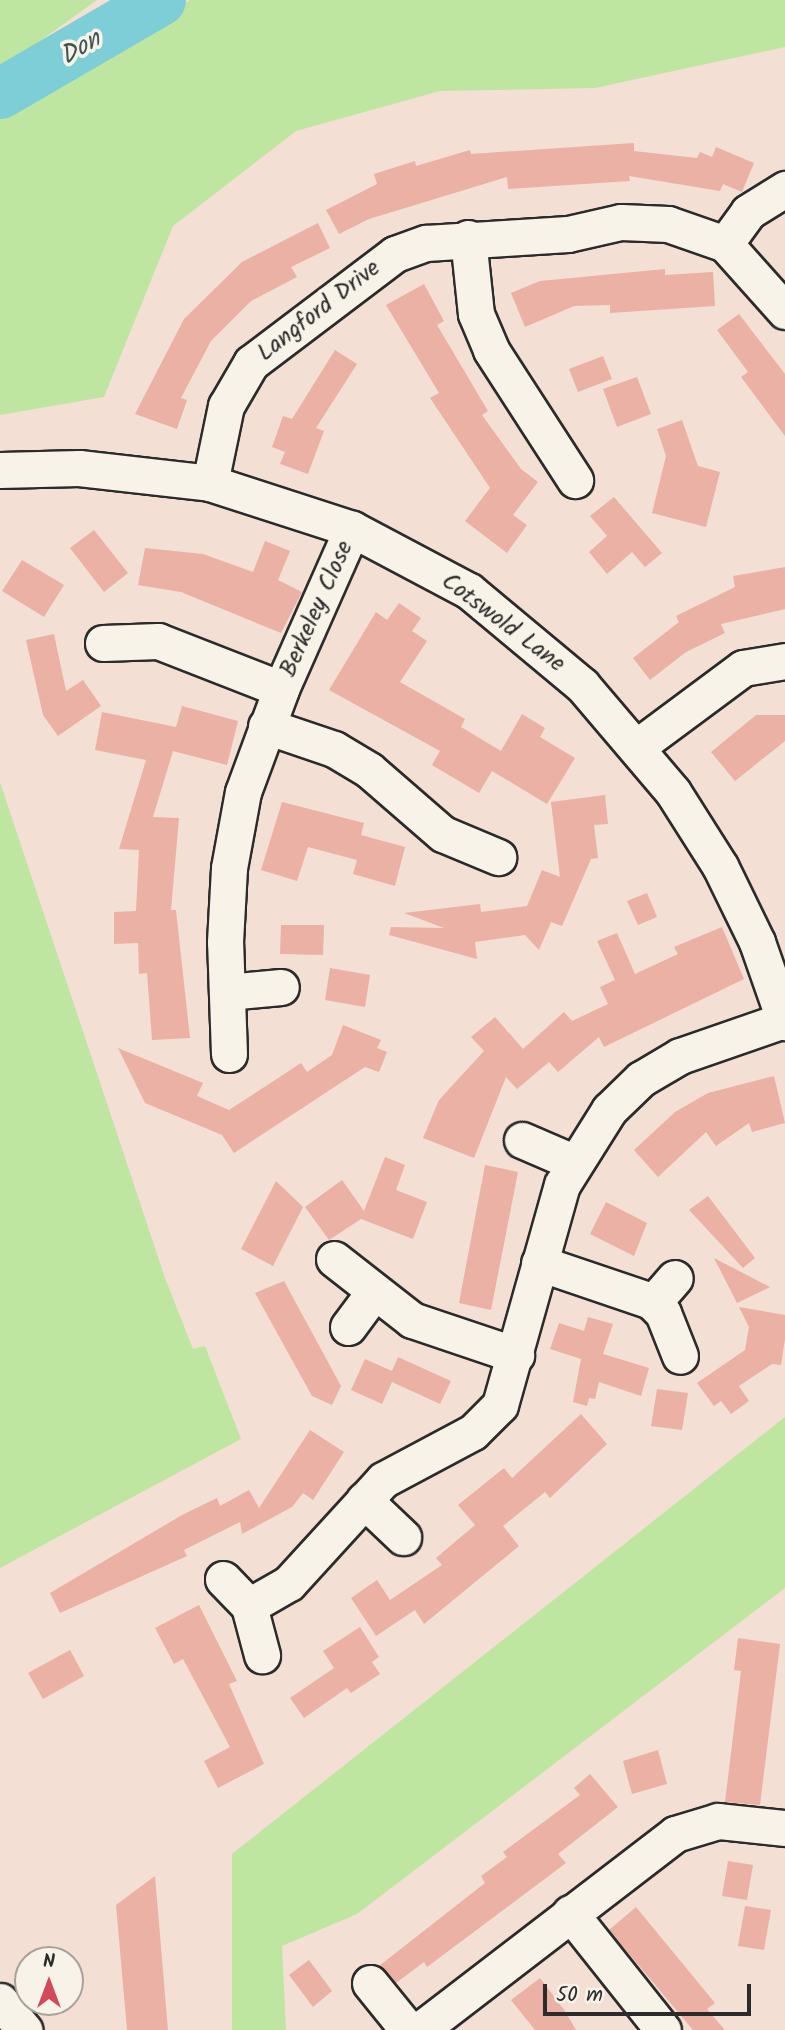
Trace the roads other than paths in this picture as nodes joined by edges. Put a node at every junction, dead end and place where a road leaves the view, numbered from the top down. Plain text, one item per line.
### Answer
1 (785, 189) edge
2 (468, 238) junction
3 (725, 244) junction
4 (785, 311) edge
5 (0, 470) edge
6 (575, 480) dead end
7 (210, 483) junction
8 (352, 529) junction
9 (103, 643) dead end
10 (785, 661) edge
11 (281, 689) junction
12 (266, 726) junction
13 (638, 746) junction
14 (498, 857) dead end
15 (281, 987) dead end
16 (227, 992) junction
17 (785, 1021) edge
18 (229, 1054) dead end
19 (522, 1140) dead end
20 (573, 1162) junction
21 (334, 1259) dead end
22 (539, 1263) junction
23 (374, 1292) junction
24 (348, 1327) dead end
25 (516, 1355) junction
26 (680, 1356) dead end
27 (364, 1500) junction
28 (403, 1536) dead end
29 (223, 1579) dead end
30 (249, 1606) junction
31 (262, 1655) dead end
32 (785, 1828) edge
33 (570, 1913) junction
34 (370, 1983) dead end
35 (408, 2030) edge
36 (420, 2030) edge
37 (663, 2030) edge

1 - 3 street
2 - 3 street, Langford Drive
2 - 6 street
2 - 7 street, Langford Drive
3 - 4 street
5 - 7 street, Cotswold Lane
7 - 8 street, Cotswold Lane
8 - 11 street, Berkeley Close
8 - 13 street, Cotswold Lane
9 - 11 street, Berkeley Close
10 - 13 street
11 - 12 street, Berkeley Close
12 - 14 street
12 - 16 street, Berkeley Close
13 - 17 street, Cotswold Lane
15 - 16 street
16 - 18 street, Berkeley Close
17 - 20 street
19 - 20 street
20 - 22 street
21 - 23 street
22 - 25 street
22 - 26 street
23 - 24 street
23 - 25 street
25 - 27 street
27 - 28 street
27 - 30 street
29 - 30 street
30 - 31 street
32 - 33 street
33 - 36 street
33 - 37 street
34 - 35 street

